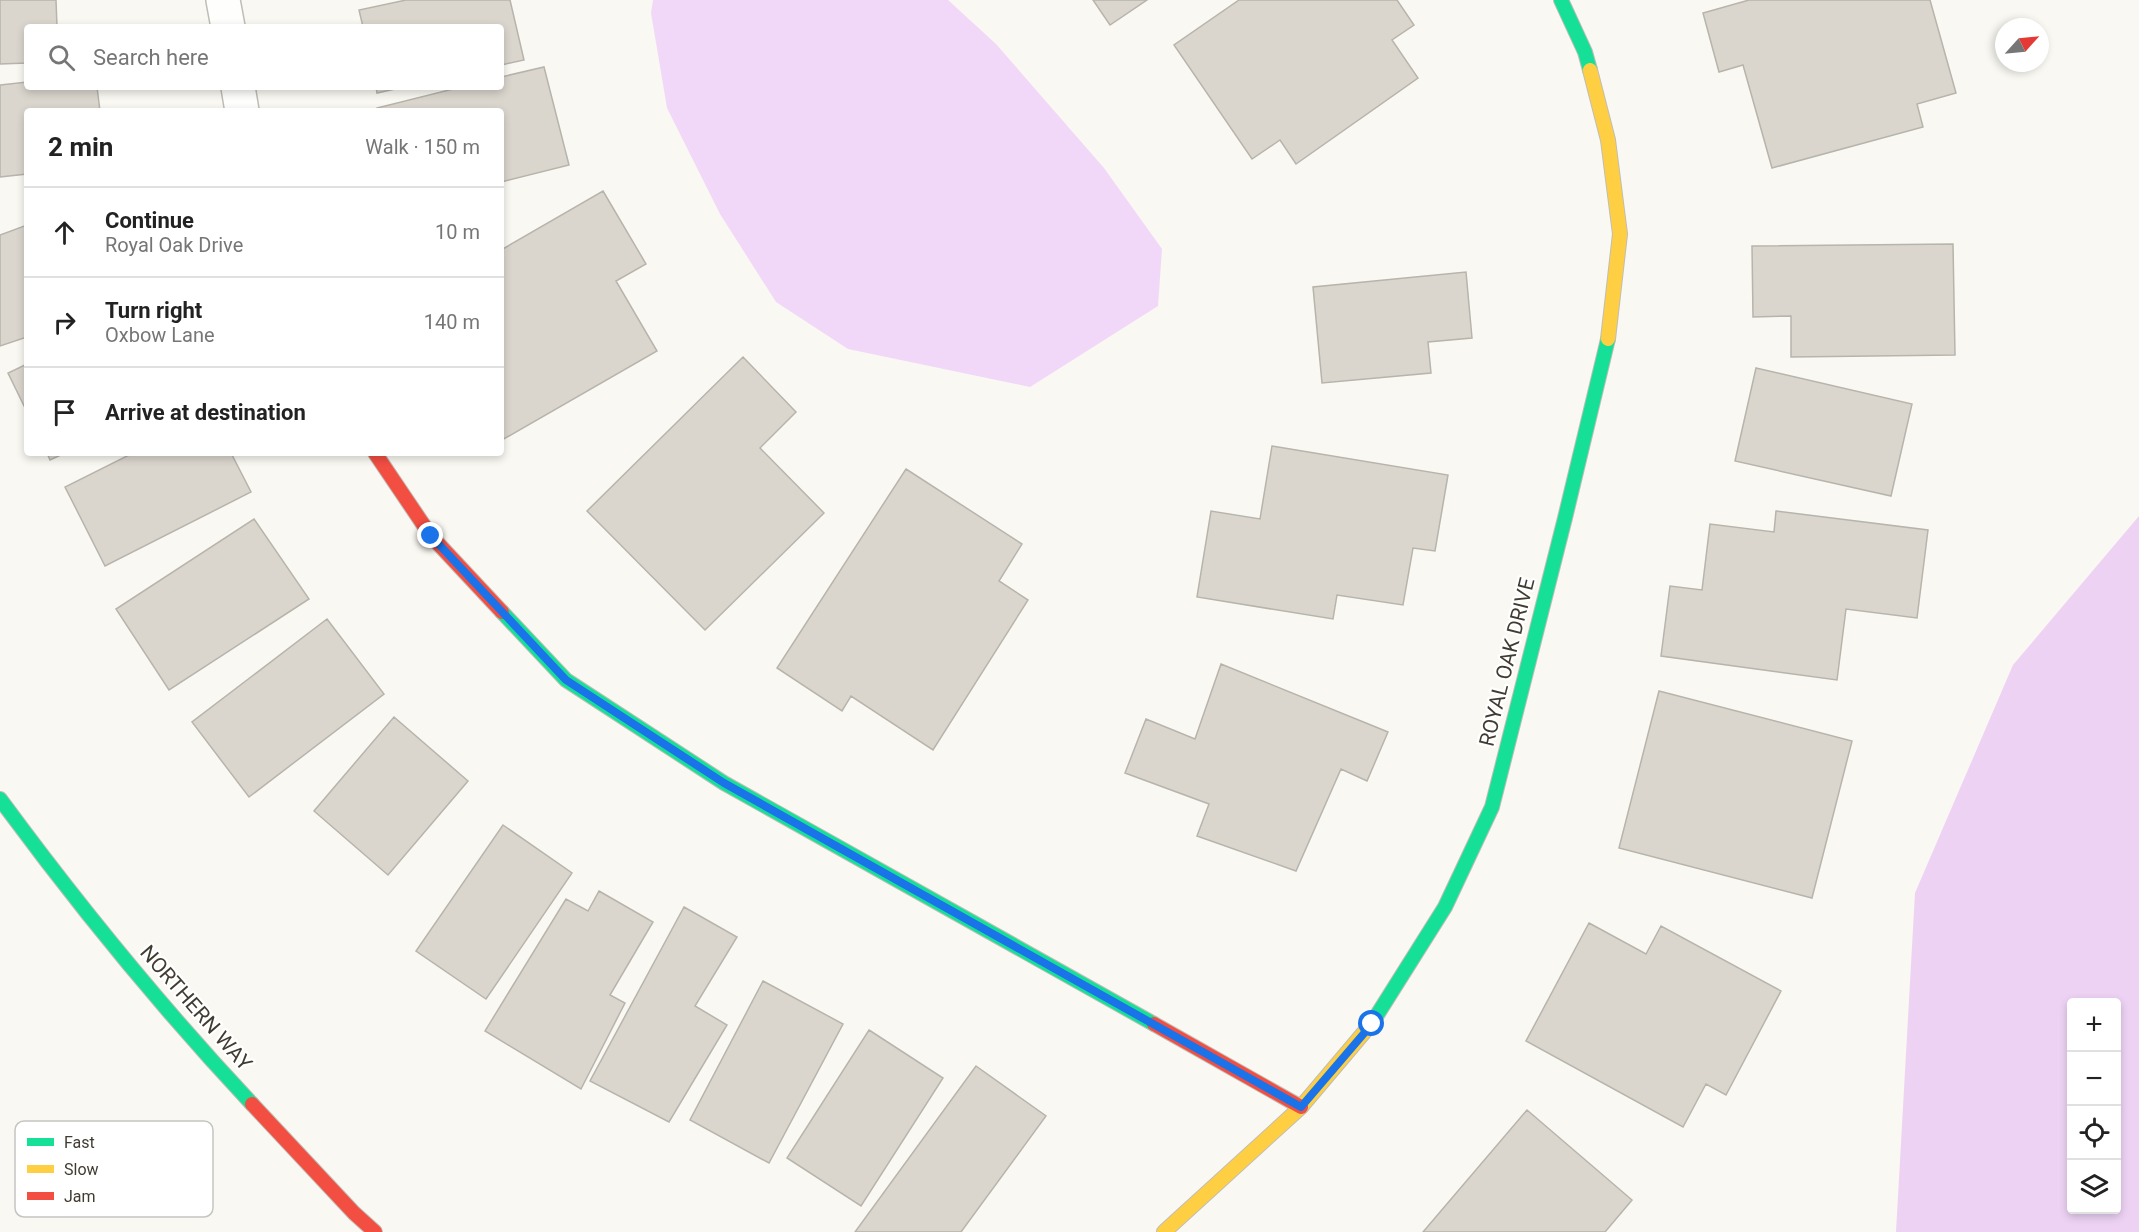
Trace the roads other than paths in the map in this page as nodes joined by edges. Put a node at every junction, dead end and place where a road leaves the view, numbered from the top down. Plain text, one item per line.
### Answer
1 (223, 0) edge
2 (1561, 0) edge
3 (227, 24) edge
4 (238, 90) edge
5 (242, 108) edge
6 (377, 456) edge
7 (0, 799) edge
8 (1301, 1107) junction
9 (375, 1232) edge
10 (1164, 1232) edge

1 - 3 street
2 - 8 street, ROYAL OAK DRIVE
4 - 5 street
6 - 8 street
7 - 9 street, NORTHERN WAY
8 - 10 street, ROYAL OAK DRIVE

